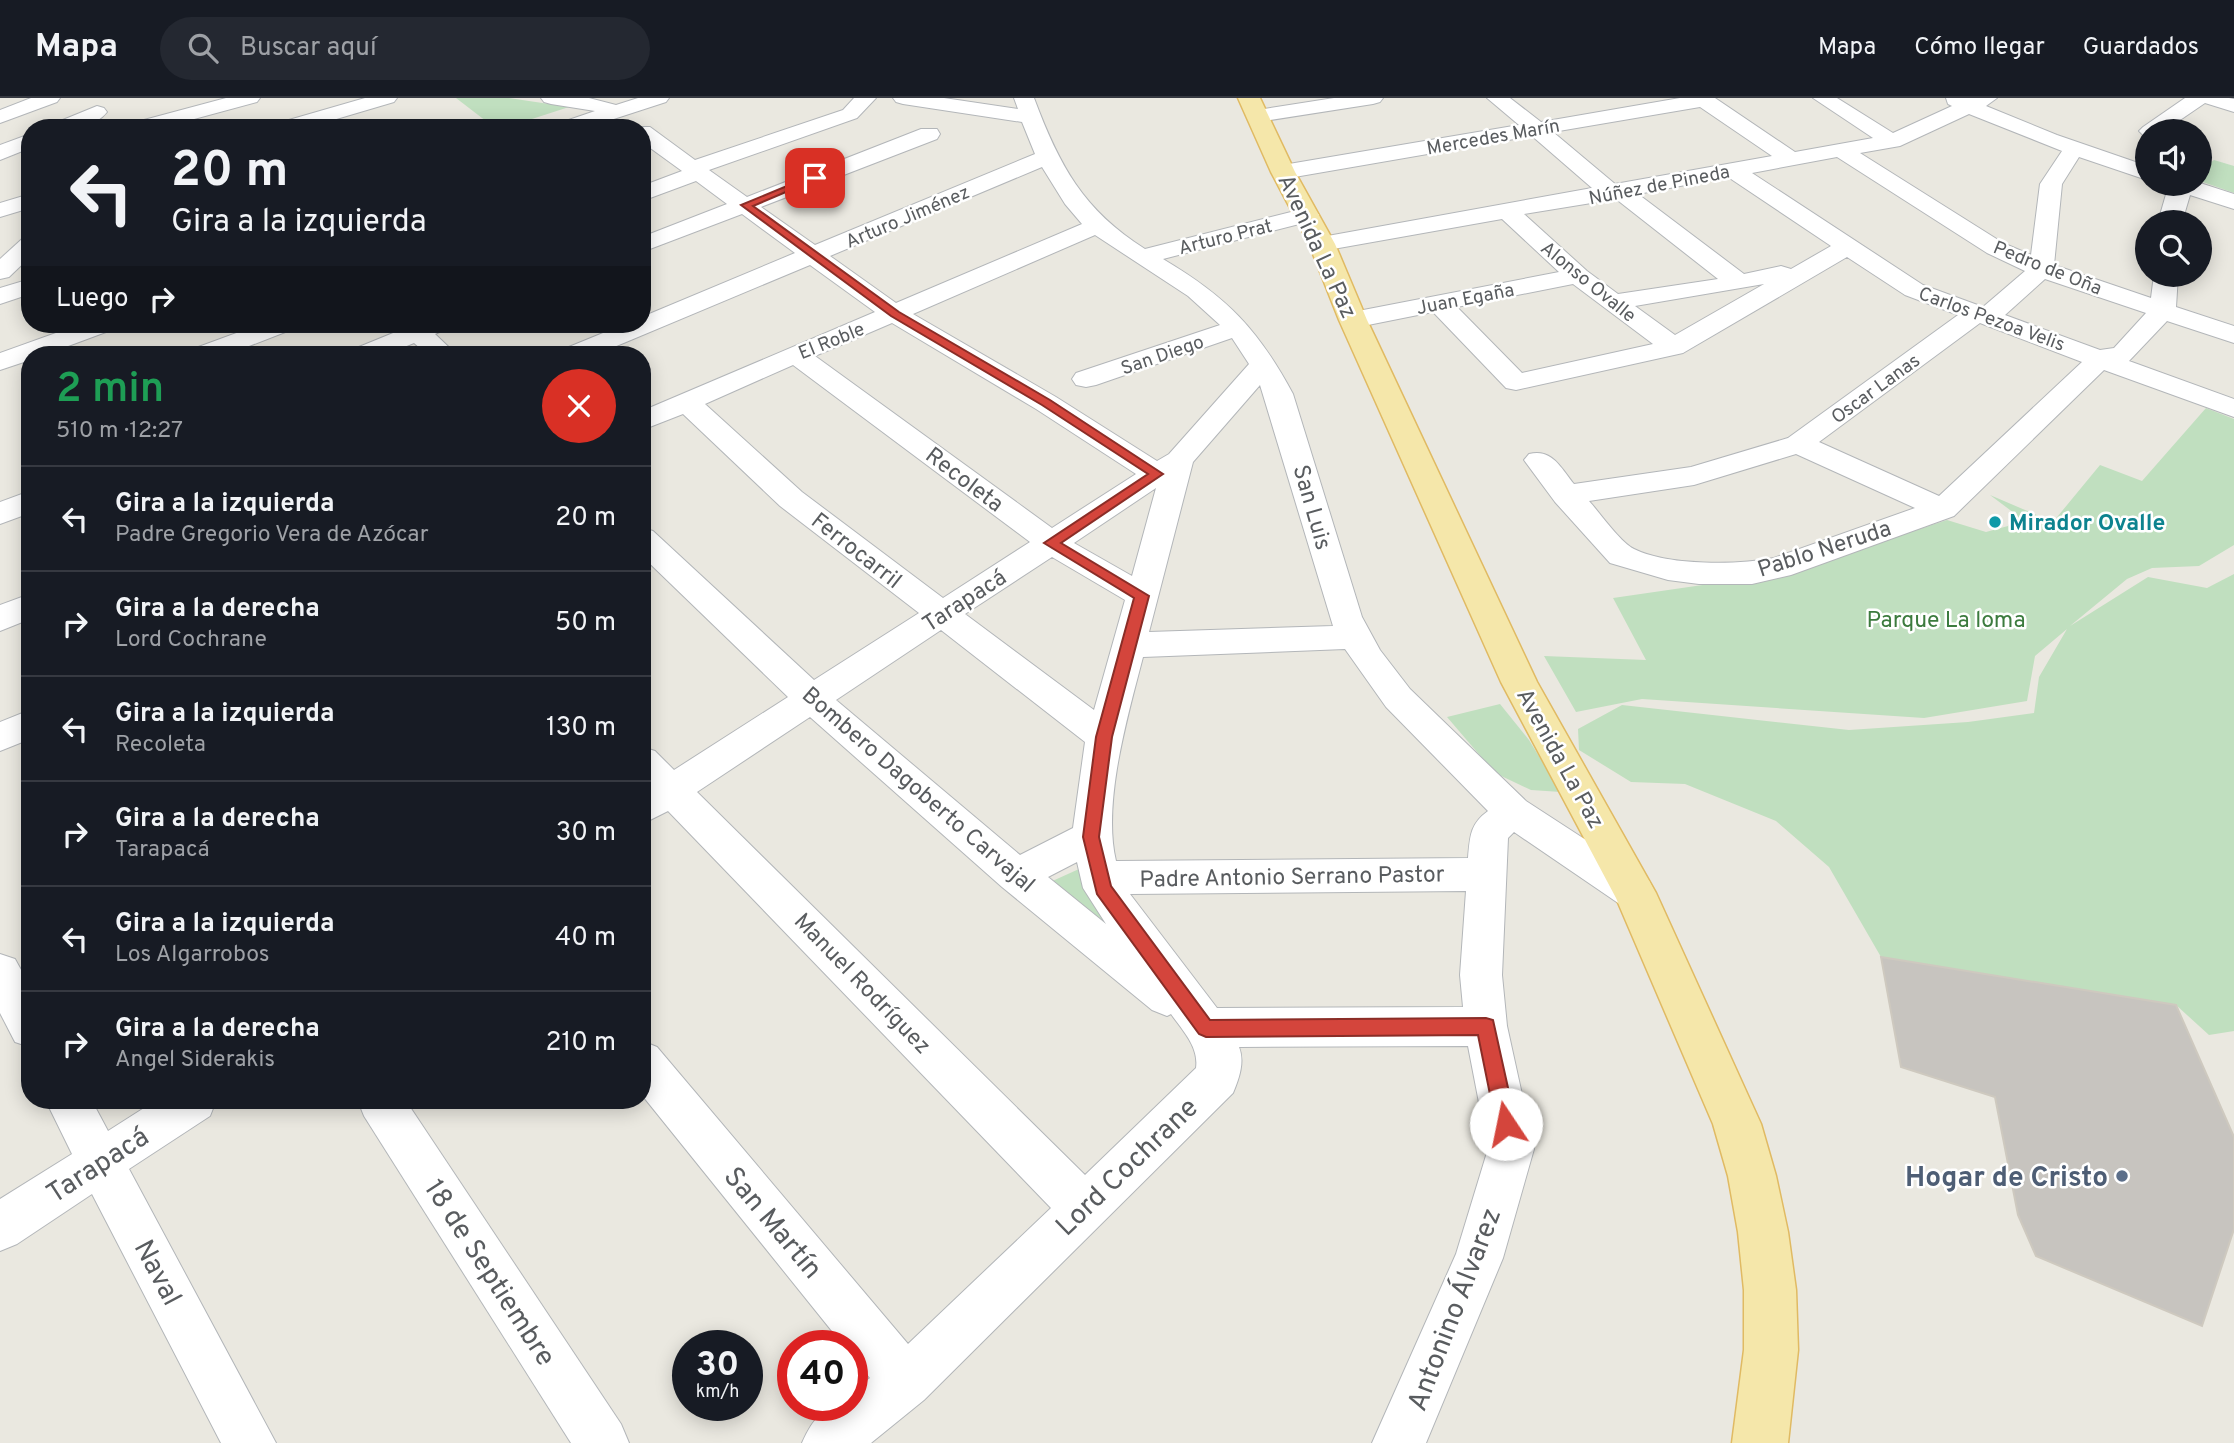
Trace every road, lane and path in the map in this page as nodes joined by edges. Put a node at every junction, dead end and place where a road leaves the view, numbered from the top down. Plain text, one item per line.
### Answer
1 (50, 98) edge
2 (180, 98) edge
3 (250, 98) edge
4 (387, 98) edge
5 (551, 98) edge
6 (659, 98) edge
7 (866, 98) edge
8 (903, 98) edge
9 (1373, 98) edge
10 (1497, 98) edge
11 (1823, 98) edge
12 (2199, 98) edge
13 (2208, 98) edge
14 (1702, 99) edge
15 (1969, 101) edge
16 (2234, 106) edge
17 (1027, 107) edge
18 (1254, 107) edge
19 (97, 112) dead end
20 (615, 112) junction
21 (0, 117) edge
22 (81, 119) edge
23 (158, 119) edge
24 (175, 119) edge
25 (314, 119) edge
26 (593, 119) edge
27 (623, 119) edge
28 (2169, 119) edge
29 (1537, 129) junction
30 (929, 134) dead end
31 (1892, 141) junction
32 (651, 142) edge
33 (2135, 142) edge
34 (21, 144) edge
35 (2074, 149) junction
36 (1840, 150) junction
37 (0, 153) edge
38 (1048, 157) junction
39 (1791, 159) junction
40 (2108, 160) junction
41 (2135, 169) edge
42 (1732, 170) junction
43 (695, 171) junction
44 (1283, 172) junction
45 (651, 190) edge
46 (1615, 192) junction
47 (2212, 195) edge
48 (2234, 202) edge
49 (746, 205) junction
50 (1507, 212) junction
51 (1097, 226) junction
52 (1314, 229) junction
53 (651, 242) edge
54 (1847, 247) junction
55 (21, 252) edge
56 (812, 255) junction
57 (1143, 257) junction
58 (1816, 264) junction
59 (2041, 269) junction
60 (0, 272) edge
61 (1578, 276) junction
62 (1739, 283) junction
63 (2165, 287) edge
64 (21, 289) edge
65 (0, 296) edge
66 (1613, 302) junction
67 (1438, 303) junction
68 (2164, 310) junction
69 (895, 314) junction
70 (1982, 314) junction
71 (1353, 320) junction
72 (651, 322) edge
73 (1237, 328) junction
74 (85, 333) edge
75 (260, 333) edge
76 (406, 333) edge
77 (626, 333) edge
78 (2234, 335) edge
79 (57, 346) edge
80 (226, 346) edge
81 (381, 346) edge
82 (595, 346) edge
83 (1674, 347) junction
84 (795, 354) junction
85 (2101, 358) junction
86 (1264, 364) junction
87 (1086, 379) dead end
88 (687, 402) junction
89 (2234, 409) edge
90 (651, 418) edge
91 (1798, 444) junction
92 (1539, 460) dead end
93 (1168, 467) junction
94 (1566, 495) junction
95 (21, 505) edge
96 (1942, 509) junction
97 (0, 514) edge
98 (1051, 543) junction
99 (651, 547) edge
100 (1142, 596) junction
101 (21, 610) edge
102 (941, 615) junction
103 (0, 620) edge
104 (1356, 638) junction
105 (1129, 645) junction
106 (812, 699) junction
107 (21, 727) edge
108 (0, 737) edge
109 (1104, 737) junction
110 (656, 800) edge
111 (1513, 812) junction
112 (1091, 837) junction
113 (1485, 874) junction
114 (1016, 875) junction
115 (1100, 878) junction
116 (1635, 893) junction
117 (0, 972) edge
118 (21, 1011) edge
119 (1486, 1026) junction
120 (1206, 1028) junction
121 (651, 1072) edge
122 (72, 1109) edge
123 (182, 1109) edge
124 (385, 1109) edge
125 (101, 1161) junction
126 (1083, 1207) junction
127 (0, 1227) edge
128 (906, 1382) junction
129 (250, 1443) edge
130 (602, 1443) edge
131 (829, 1443) edge
132 (1399, 1443) edge
133 (1760, 1443) edge

1 - 21 street
2 - 23 street
3 - 24 street
4 - 25 street
5 - 20 street
6 - 20 street
7 - 43 street
8 - 17 street
9 - 18 street
10 - 29 street
11 - 31 street
12 - 28 street
13 - 16 street
14 - 29 street, Mercedes Marín
14 - 39 street
15 - 31 street, Núñez de Pineda
15 - 35 street
17 - 38 street, San Luis
18 - 44 main road, Avenida La Paz
19 - 22 street
20 - 26 street
20 - 27 street
29 - 44 street, Mercedes Marín
29 - 46 street
30 - 49 street
31 - 36 street, Núñez de Pineda
32 - 43 street
33 - 40 street
34 - 37 street
35 - 40 street
35 - 59 street
36 - 39 street, Núñez de Pineda
36 - 59 street, Pedro de Oña
38 - 51 street, San Luis
38 - 56 street, Arturo Jiménez
39 - 42 street, Núñez de Pineda
40 - 41 street
42 - 46 street, Núñez de Pineda
42 - 54 street, Carlos Pezoa Velis
43 - 45 street
43 - 49 street
44 - 52 main road, Avenida La Paz
46 - 50 street, Núñez de Pineda
46 - 62 street
47 - 48 street
49 - 53 street
49 - 56 street
50 - 52 street, Núñez de Pineda
50 - 61 street, Alonso Ovalle
51 - 57 street, San Luis
51 - 69 street, El Roble
52 - 57 street, Arturo Prat
52 - 71 main road, Avenida La Paz
54 - 58 street
54 - 70 street, Carlos Pezoa Velis
55 - 60 street
56 - 69 street
56 - 72 street, Arturo Jiménez
57 - 73 street, San Luis
58 - 62 street
58 - 83 street
59 - 68 street, Pedro de Oña
59 - 70 street, Oscar Lanas
61 - 66 street, Alonso Ovalle
61 - 67 street, Juan Egaña
62 - 66 street
63 - 68 street
64 - 65 street
66 - 83 street, Alonso Ovalle
67 - 71 street, Juan Egaña
67 - 83 street
68 - 78 street, Pedro de Oña
68 - 85 street, Pablo Neruda
69 - 84 street, El Roble
69 - 93 street
70 - 85 street, Carlos Pezoa Velis
70 - 91 street, Oscar Lanas
71 - 116 main road, Avenida La Paz
73 - 86 street, San Luis
73 - 87 street, San Diego
74 - 79 street
75 - 80 street
76 - 81 street
77 - 82 street, Arturo Jiménez
84 - 88 street, El Roble
84 - 98 street, Recoleta
85 - 89 street, Carlos Pezoa Velis
85 - 96 street, Pablo Neruda
86 - 93 street, Tarapacá
86 - 104 street, San Luis
88 - 90 street, El Roble
88 - 102 street, Ferrocarril
91 - 94 street, Oscar Lanas
91 - 96 street, Pablo Neruda
92 - 94 street, Pablo Neruda
93 - 98 street, Tarapacá
93 - 100 street, Lord Cochrane
94 - 96 street, Pablo Neruda
95 - 97 street
98 - 100 street, Recoleta
98 - 102 street, Tarapacá
99 - 106 street, Bombero Dagoberto Carvajal
100 - 105 street, Lord Cochrane
101 - 103 street
102 - 106 street, Tarapacá
102 - 109 street, Ferrocarril
104 - 105 street
104 - 111 street, San Luis
105 - 109 street, Lord Cochrane
106 - 110 street, Tarapacá
106 - 114 street, Bombero Dagoberto Carvajal
107 - 108 street
109 - 112 street, Lord Cochrane
110 - 126 street, Manuel Rodríguez
111 - 113 street, Antonino Álvarez
111 - 116 street, San Luis
112 - 114 street
112 - 115 street, Lord Cochrane
113 - 115 street, Padre Antonio Serrano Pastor
113 - 119 street, Antonino Álvarez
114 - 120 street, Bombero Dagoberto Carvajal
115 - 120 street, Lord Cochrane
116 - 133 main road, Avenida La Paz
117 - 118 street
119 - 120 street
119 - 132 street, Antonino Álvarez
120 - 126 street, Lord Cochrane
121 - 128 street, San Martín
122 - 125 street, Naval
123 - 125 street, Tarapacá
124 - 130 street, 18 de Septiembre
125 - 127 street, Tarapacá
125 - 129 street, Naval
126 - 128 street, Lord Cochrane
128 - 131 street, Lord Cochrane

